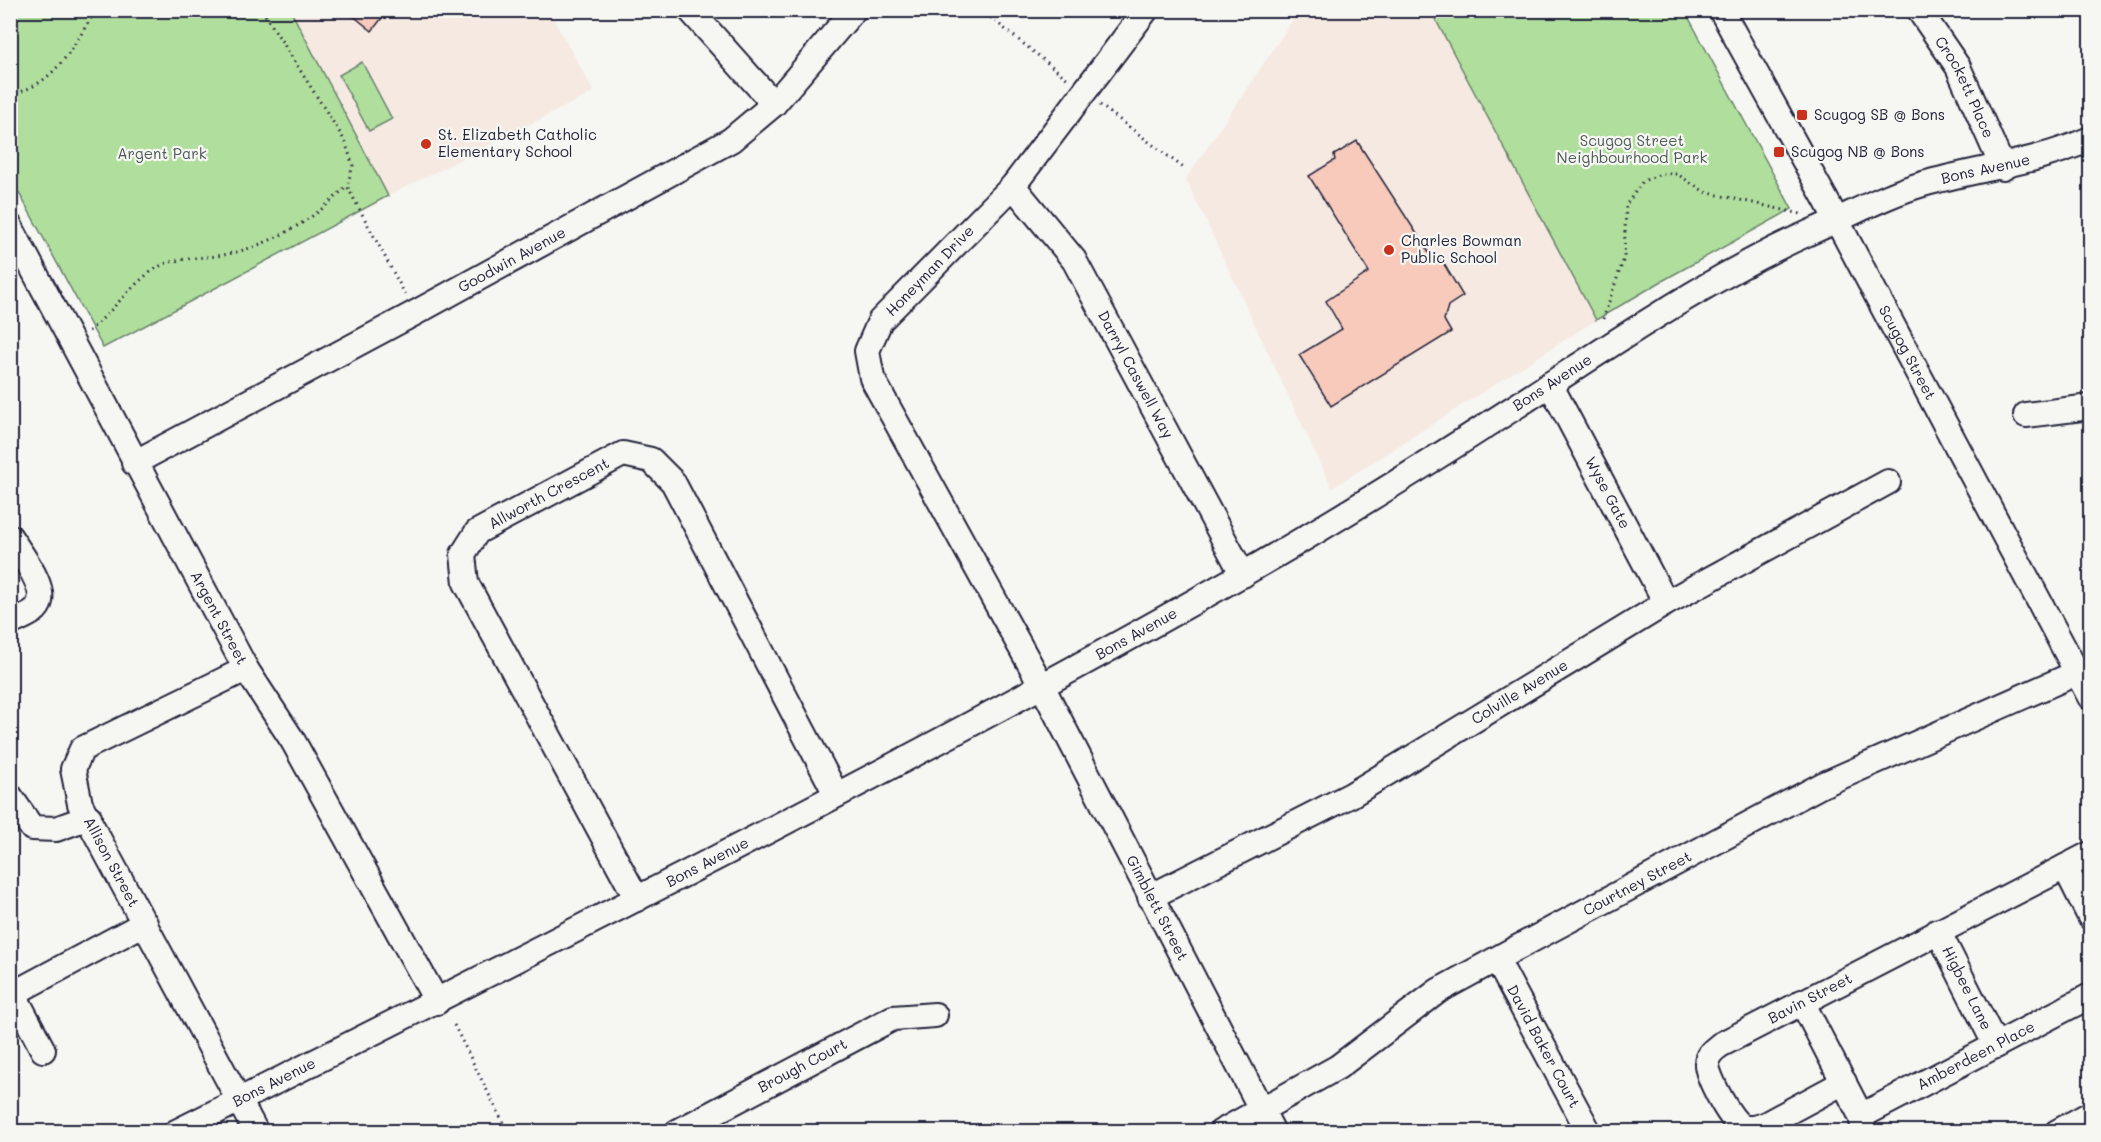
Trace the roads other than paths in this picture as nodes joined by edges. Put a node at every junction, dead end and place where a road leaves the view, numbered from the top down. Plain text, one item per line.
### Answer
1 (690, 10) edge
2 (854, 10) edge
3 (1146, 10) edge
4 (1721, 10) edge
5 (1919, 10) edge
6 (774, 104) junction
7 (2091, 139) edge
8 (2003, 168) junction
9 (1013, 186) junction
10 (1836, 222) junction
11 (10, 226) edge
12 (1550, 384) junction
13 (2091, 407) edge
14 (2025, 415) dead end
15 (134, 463) junction
16 (1888, 482) dead end
17 (10, 537) edge
18 (1243, 575) junction
19 (1666, 603) junction
20 (10, 623) edge
21 (246, 669) junction
22 (2084, 670) edge
23 (1042, 686) junction
24 (2091, 698) edge
25 (836, 794) junction
26 (10, 796) edge
27 (89, 817) junction
28 (2091, 854) edge
29 (2066, 867) junction
30 (1150, 897) junction
31 (638, 899) junction
32 (2091, 917) edge
33 (145, 923) junction
34 (1938, 932) junction
35 (1497, 960) junction
36 (12, 990) edge
37 (2091, 996) edge
38 (437, 1002) junction
39 (1802, 1002) junction
40 (935, 1015) dead end
41 (1996, 1046) junction
42 (43, 1050) dead end
43 (1844, 1082) junction
44 (239, 1100) junction
45 (1262, 1110) junction
46 (2091, 1114) edge
47 (1862, 1124) edge
48 (176, 1131) edge
49 (256, 1131) edge
50 (677, 1131) edge
51 (1221, 1131) edge
52 (1273, 1131) edge
53 (1589, 1131) edge
54 (2057, 1131) edge

1 - 6 street
2 - 6 street, Goodwin Avenue
3 - 9 street, Honeyman Drive
4 - 10 street, Scugog Street
5 - 8 street, Crockett Place
6 - 15 street, Goodwin Avenue
7 - 8 street, Bons Avenue
8 - 10 street, Bons Avenue
9 - 18 street, Darryl Caswell Way
9 - 23 street, Honeyman Drive
10 - 12 street, Bons Avenue
10 - 22 street, Scugog Street
11 - 15 street, Argent Street
12 - 18 street, Bons Avenue
12 - 19 street, Wyse Gate
13 - 14 street
15 - 21 street, Argent Street
16 - 19 street, Colville Avenue
17 - 20 street
18 - 23 street, Bons Avenue
19 - 30 street, Colville Avenue
21 - 27 street, Allison Street
21 - 38 street, Argent Street
22 - 24 street, Scugog Street
22 - 35 street, Courtney Street
23 - 25 street, Bons Avenue
23 - 30 street, Gimblett Street
25 - 31 street, Bons Avenue
25 - 31 street, Allworth Crescent
26 - 27 street
27 - 33 street, Allison Street
28 - 29 street, Bavin Street
29 - 32 street
29 - 34 street, Bavin Street
30 - 45 street, Gimblett Street
31 - 38 street, Bons Avenue
33 - 36 street
33 - 44 street, Allison Street
34 - 39 street, Bavin Street
34 - 41 street, Higbee Lane
35 - 45 street, Courtney Street
35 - 53 street, David Baker Court
36 - 42 street
37 - 41 street, Amberdeen Place
38 - 44 street, Bons Avenue
39 - 43 street, Amberdeen Place
39 - 43 street, Bavin Street
40 - 50 street, Brough Court
41 - 47 street, Amberdeen Place
43 - 47 street, Amberdeen Place
44 - 48 street, Bons Avenue
44 - 49 street, Allison Street
45 - 51 street, Courtney Street
45 - 52 street, Gimblett Street
46 - 54 street

